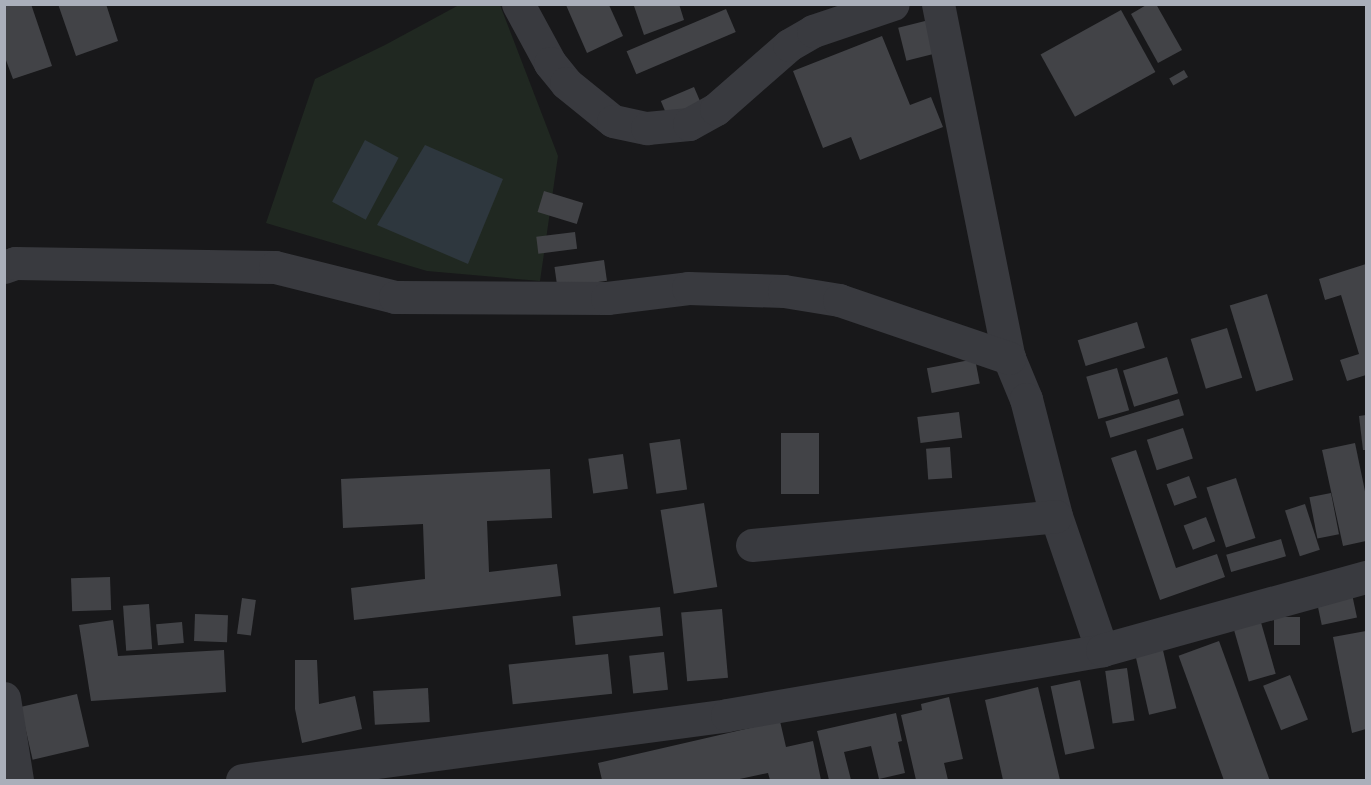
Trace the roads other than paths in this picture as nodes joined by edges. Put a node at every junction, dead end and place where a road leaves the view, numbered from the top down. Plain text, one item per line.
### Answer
1 (518, 4) edge
2 (893, 4) edge
3 (938, 4) edge
4 (4, 267) edge
5 (1009, 358) junction
6 (1056, 516) junction
7 (752, 545) dead end
8 (1366, 577) edge
9 (1102, 650) junction
10 (4, 698) edge
11 (17, 780) edge
12 (242, 780) edge

1 - 2 street
3 - 5 street
4 - 5 street
5 - 6 street
6 - 7 street
6 - 9 street
8 - 9 street
9 - 12 street
10 - 11 street

